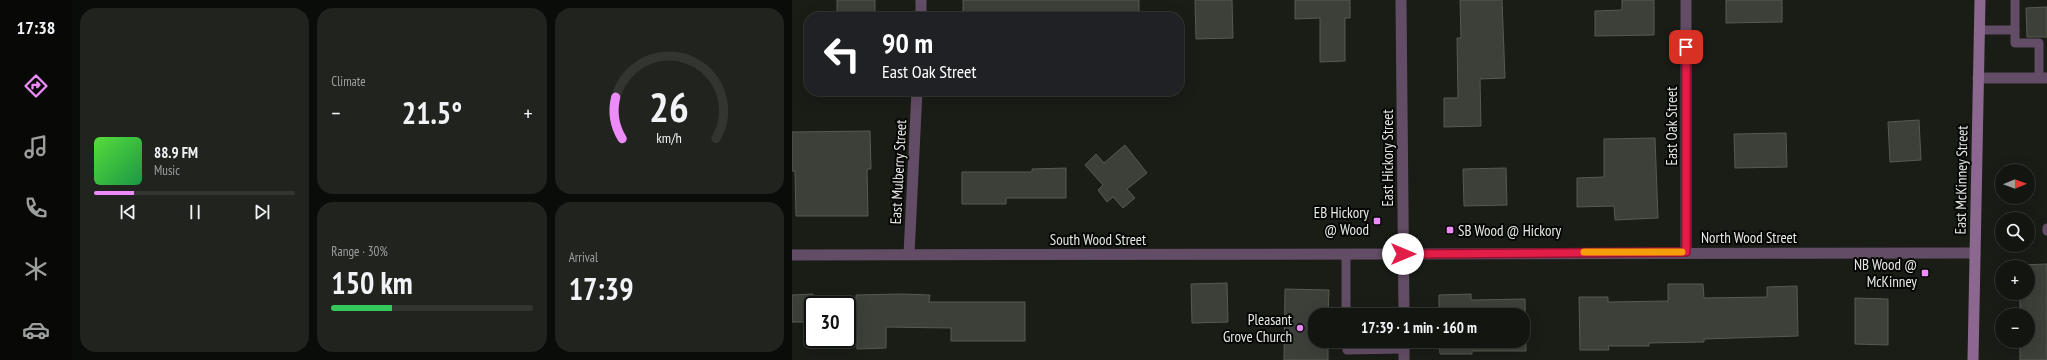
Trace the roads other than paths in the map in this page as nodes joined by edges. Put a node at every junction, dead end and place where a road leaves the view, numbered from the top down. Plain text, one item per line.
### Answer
1 (922, 0) edge
2 (1401, 0) edge
3 (1686, 0) edge
4 (1980, 0) edge
5 (2015, 0) edge
6 (921, 12) edge
7 (1979, 30) junction
8 (2015, 30) junction
9 (1978, 78) junction
10 (2043, 78) edge
11 (917, 96) edge
12 (1686, 252) junction
13 (1975, 252) junction
14 (909, 254) junction
15 (1346, 254) junction
16 (1403, 254) junction
17 (792, 255) edge
18 (1346, 308) edge
19 (1404, 308) edge
20 (1347, 348) edge
21 (1404, 350) edge
22 (1973, 360) edge

1 - 6 street
2 - 16 street, East Hickory Street
3 - 12 street, East Oak Street
4 - 7 main road, East McKinney Street
5 - 8 lane
7 - 8 lane
7 - 9 main road, East McKinney Street
8 - 10 lane
9 - 10 street
9 - 13 main road, East McKinney Street
11 - 14 street, East Mulberry Street
12 - 13 street, North Wood Street
12 - 16 street, North Wood Street
13 - 22 main road, East McKinney Street
14 - 15 street, South Wood Street
14 - 17 street, South Wood Street
15 - 16 street, South Wood Street
15 - 18 lane
16 - 19 street, East Hickory Street
20 - 21 lane

